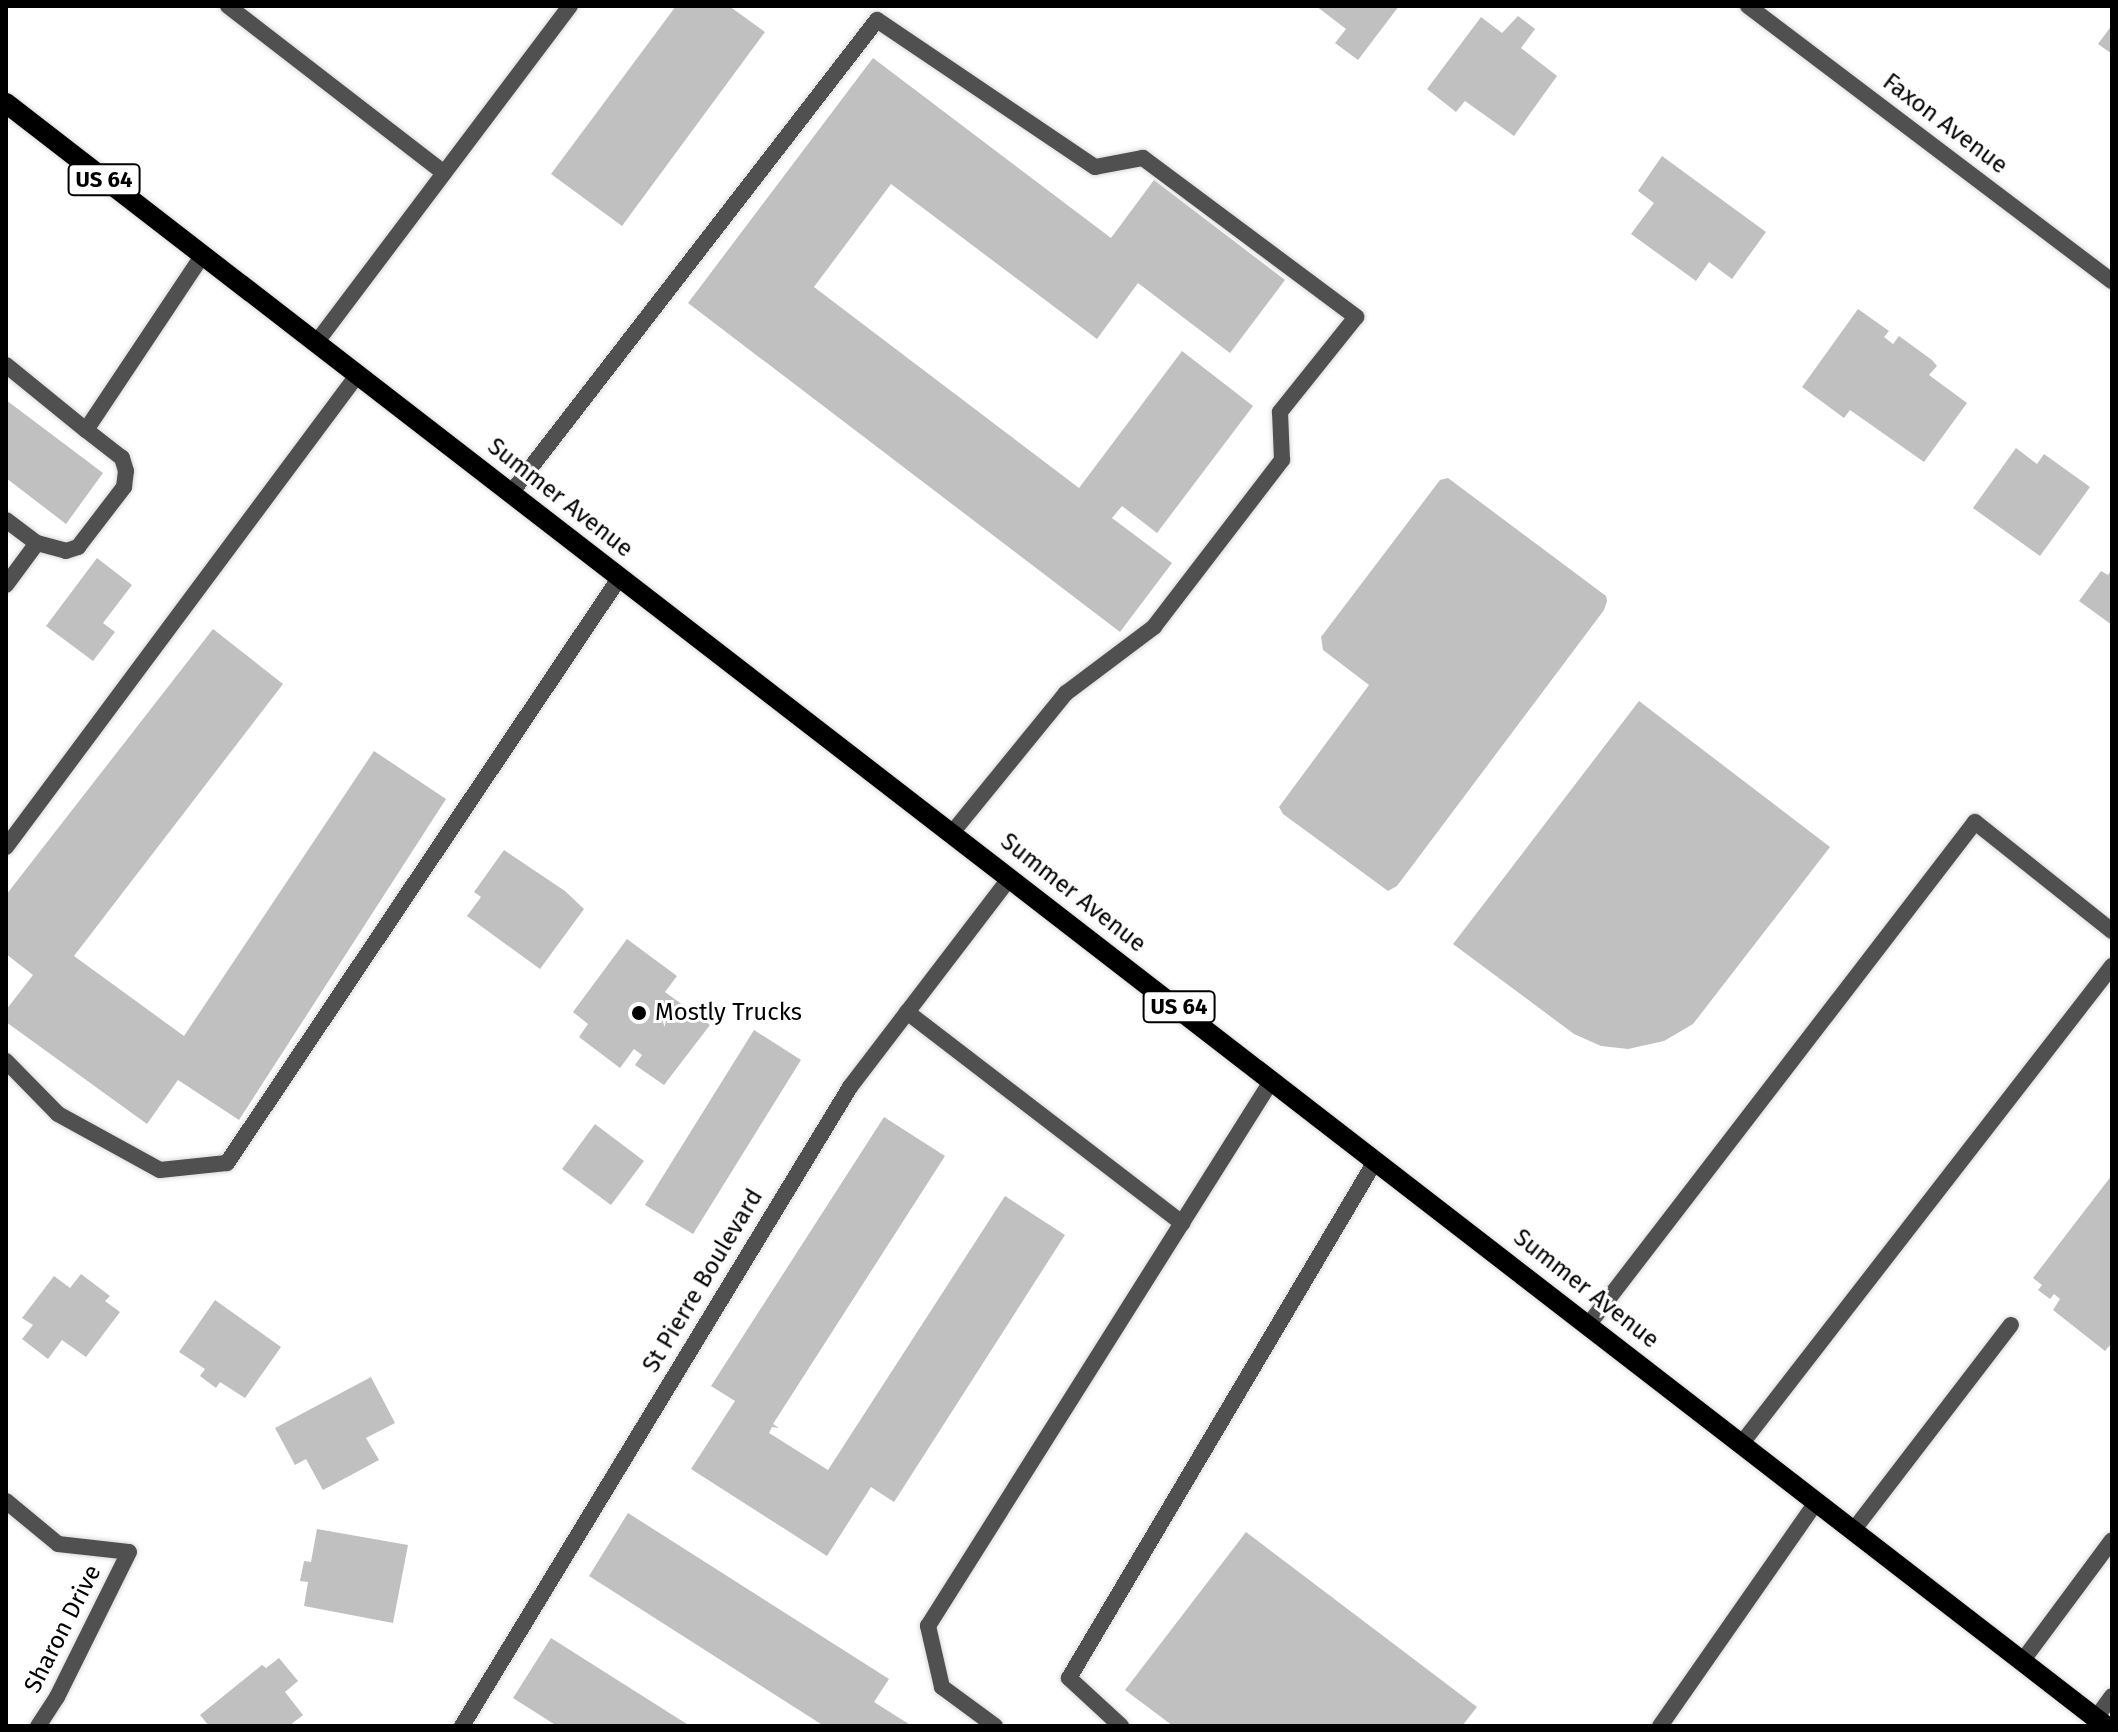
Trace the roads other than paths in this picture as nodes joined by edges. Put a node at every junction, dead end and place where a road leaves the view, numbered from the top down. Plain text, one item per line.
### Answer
1 (228, 6) edge
2 (570, 6) edge
3 (1748, 6) edge
4 (8, 110) edge
5 (444, 173) junction
6 (202, 256) junction
7 (2112, 281) edge
8 (316, 343) junction
9 (6, 365) edge
10 (358, 374) junction
11 (86, 430) junction
12 (511, 493) junction
13 (6, 520) edge
14 (37, 543) junction
15 (620, 577) junction
16 (6, 585) edge
17 (952, 833) junction
18 (6, 847) edge
19 (1010, 878) junction
20 (2112, 931) edge
21 (2112, 966) edge
22 (907, 1012) junction
23 (6, 1061) edge
24 (1272, 1080) junction
25 (1376, 1160) junction
26 (1182, 1223) junction
27 (1589, 1324) junction
28 (2011, 1325) dead end
29 (1742, 1443) junction
30 (6, 1501) edge
31 (1817, 1501) junction
32 (1852, 1532) junction
33 (2112, 1540) edge
34 (2023, 1660) junction
35 (2112, 1696) edge
36 (2101, 1722) edge
37 (38, 1726) edge
38 (462, 1726) edge
39 (995, 1726) edge
40 (1121, 1726) edge
41 (1660, 1726) edge

1 - 5 street
2 - 5 street
3 - 7 street, Faxon Avenue
4 - 6 main road, Summer Avenue / US 64
5 - 8 street
6 - 8 main road, Summer Avenue / US 64
6 - 11 street
8 - 10 main road, Summer Avenue / US 64
9 - 11 street
10 - 12 main road, Summer Avenue / US 64
10 - 18 street
11 - 14 street
12 - 15 main road, Summer Avenue / US 64
12 - 17 street
13 - 14 street
14 - 16 street
15 - 17 main road, Summer Avenue / US 64
15 - 23 street
17 - 19 main road, Summer Avenue / US 64
19 - 22 street, St Pierre Boulevard
19 - 24 main road, Summer Avenue / US 64
20 - 27 street
21 - 29 street
22 - 26 street
22 - 38 street, St Pierre Boulevard
24 - 25 main road, Summer Avenue / US 64
24 - 26 street
25 - 27 main road, Summer Avenue / US 64
25 - 40 street
26 - 39 street
27 - 29 main road, Summer Avenue / US 64
28 - 32 street
29 - 31 main road, Summer Avenue / US 64
30 - 37 street, Sharon Drive
31 - 32 main road, Summer Avenue / US 64
31 - 41 street
32 - 34 main road, Summer Avenue / US 64
33 - 34 street
34 - 36 main road, Summer Avenue / US 64
35 - 36 street

